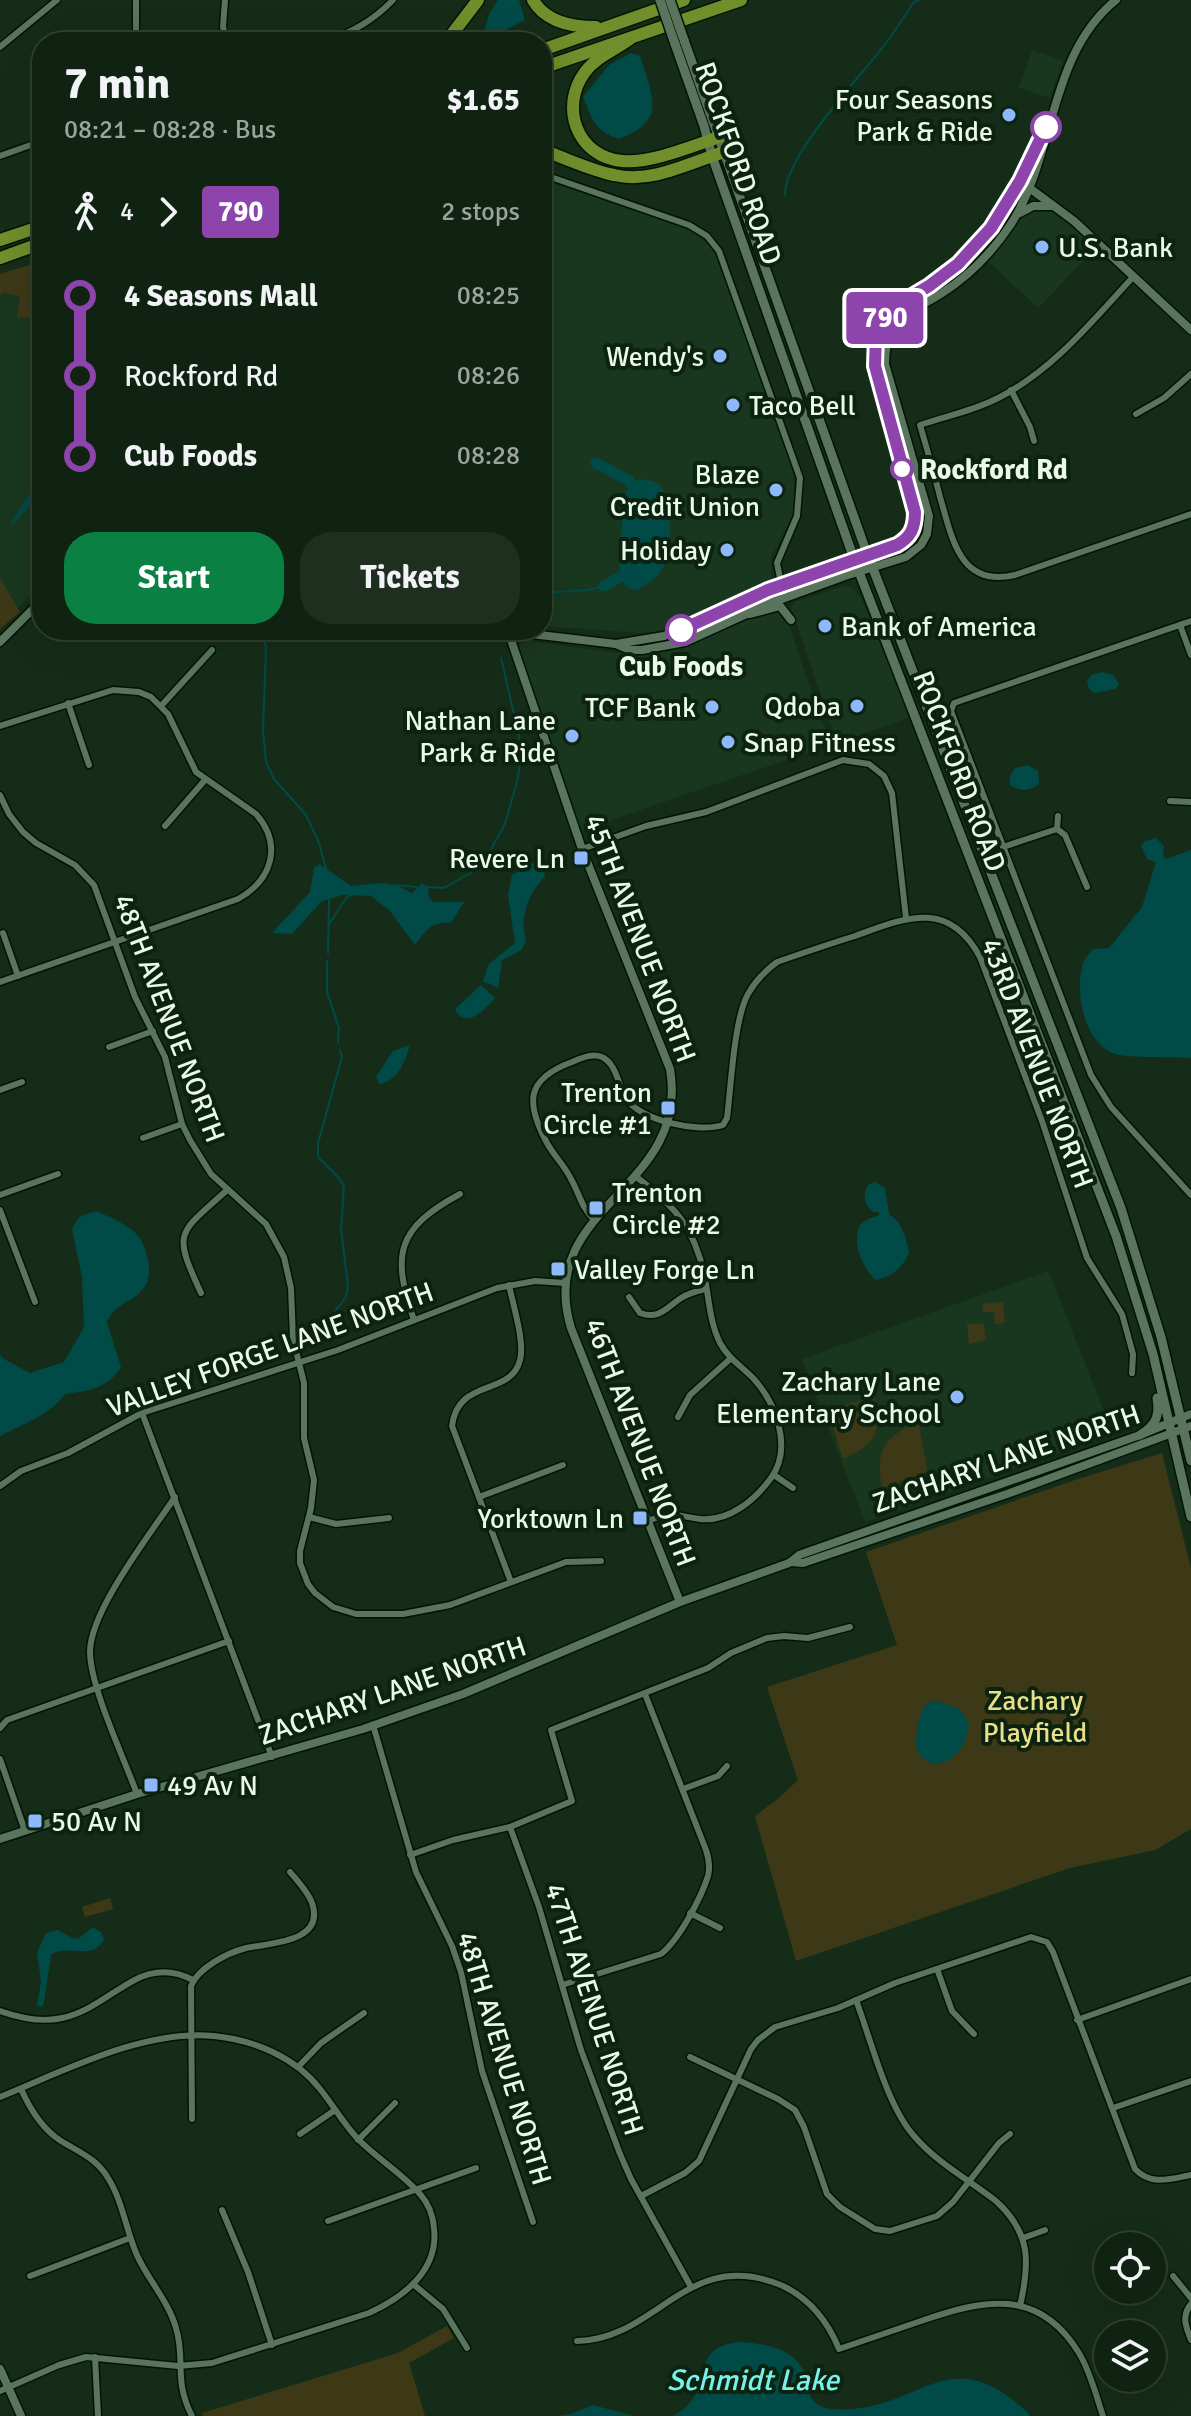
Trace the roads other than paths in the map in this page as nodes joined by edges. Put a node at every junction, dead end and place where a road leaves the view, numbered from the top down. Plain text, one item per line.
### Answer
1 (57, 0) edge
2 (136, 0) edge
3 (225, 0) edge
4 (393, 0) edge
5 (478, 0) edge
6 (533, 0) edge
7 (660, 0) edge
8 (670, 0) edge
9 (684, 0) edge
10 (741, 0) edge
11 (1116, 0) edge
12 (607, 27) junction
13 (136, 32) edge
14 (224, 32) edge
15 (348, 32) edge
16 (454, 32) edge
17 (630, 39) junction
18 (679, 42) junction
19 (552, 46) edge
20 (0, 47) edge
21 (552, 65) edge
22 (1051, 119) junction
23 (713, 139) junction
24 (32, 145) edge
25 (552, 154) edge
26 (718, 154) junction
27 (0, 156) edge
28 (552, 177) edge
29 (1020, 181) junction
30 (1031, 188) junction
31 (1055, 206) junction
32 (1016, 215) junction
33 (32, 229) edge
34 (0, 240) edge
35 (32, 247) edge
36 (0, 258) edge
37 (1134, 276) junction
38 (1189, 323) edge
39 (1191, 374) edge
40 (1011, 390) junction
41 (1136, 414) dead end
42 (1034, 441) dead end
43 (1191, 514) edge
44 (868, 556) junction
45 (854, 559) junction
46 (873, 569) junction
47 (859, 571) junction
48 (780, 585) junction
49 (796, 593) junction
50 (784, 598) junction
51 (32, 610) edge
52 (740, 615) junction
53 (1191, 621) edge
54 (1180, 625) junction
55 (552, 636) edge
56 (511, 640) edge
57 (0, 642) edge
58 (616, 644) junction
59 (212, 650) dead end
60 (1191, 655) edge
61 (68, 703) junction
62 (161, 706) junction
63 (0, 726) edge
64 (89, 765) dead end
65 (205, 780) junction
66 (0, 795) edge
67 (1170, 801) dead end
68 (1191, 802) edge
69 (9, 814) junction
70 (1058, 816) dead end
71 (0, 819) edge
72 (165, 826) dead end
73 (1057, 829) junction
74 (1003, 847) junction
75 (582, 849) junction
76 (1087, 887) dead end
77 (906, 918) junction
78 (3, 933) dead end
79 (115, 942) junction
80 (18, 976) junction
81 (0, 982) edge
82 (153, 1031) junction
83 (109, 1047) dead end
84 (22, 1082) dead end
85 (0, 1090) edge
86 (669, 1122) junction
87 (182, 1124) junction
88 (143, 1138) dead end
89 (58, 1174) dead end
90 (635, 1176) junction
91 (227, 1190) junction
92 (460, 1194) dead end
93 (0, 1195) edge
94 (1191, 1195) edge
95 (0, 1210) edge
96 (595, 1221) junction
97 (565, 1283) junction
98 (509, 1285) junction
99 (706, 1289) junction
100 (201, 1293) dead end
101 (629, 1297) dead end
102 (35, 1302) dead end
103 (414, 1320) junction
104 (1153, 1354) junction
105 (730, 1359) junction
106 (298, 1362) junction
107 (1132, 1373) dead end
108 (142, 1413) junction
109 (678, 1417) dead end
110 (1187, 1422) edge
111 (1170, 1428) junction
112 (1140, 1435) junction
113 (1191, 1461) edge
114 (563, 1465) dead end
115 (774, 1475) junction
116 (0, 1486) edge
117 (793, 1488) dead end
118 (175, 1497) junction
119 (479, 1497) junction
120 (309, 1517) junction
121 (1191, 1517) edge
122 (389, 1518) dead end
123 (648, 1521) junction
124 (601, 1561) dead end
125 (791, 1562) junction
126 (511, 1582) junction
127 (680, 1602) junction
128 (850, 1627) dead end
129 (229, 1641) junction
130 (98, 1689) junction
131 (645, 1694) junction
132 (373, 1725) junction
133 (0, 1728) edge
134 (272, 1757) junction
135 (0, 1759) edge
136 (727, 1766) dead end
137 (683, 1789) junction
138 (137, 1794) junction
139 (510, 1827) junction
140 (25, 1831) junction
141 (0, 1839) edge
142 (410, 1855) junction
143 (290, 1872) dead end
144 (690, 1913) junction
145 (720, 1928) dead end
146 (937, 1969) junction
147 (1191, 1979) edge
148 (193, 1980) junction
149 (562, 1985) junction
150 (856, 2000) junction
151 (0, 2011) edge
152 (364, 2013) dead end
153 (1077, 2020) junction
154 (190, 2034) junction
155 (974, 2034) dead end
156 (690, 2057) dead end
157 (299, 2066) junction
158 (738, 2080) junction
159 (1191, 2081) edge
160 (21, 2089) junction
161 (0, 2097) edge
162 (395, 2103) dead end
163 (1113, 2108) junction
164 (335, 2110) junction
165 (192, 2119) dead end
166 (300, 2134) dead end
167 (1010, 2134) dead end
168 (358, 2140) junction
169 (476, 2168) dead end
170 (1191, 2175) edge
171 (969, 2182) junction
172 (415, 2190) junction
173 (641, 2196) junction
174 (222, 2210) dead end
175 (328, 2221) dead end
176 (533, 2222) dead end
177 (1045, 2230) dead end
178 (130, 2238) junction
179 (1023, 2238) junction
180 (30, 2276) dead end
181 (1173, 2276) dead end
182 (413, 2284) junction
183 (691, 2287) junction
184 (1191, 2301) edge
185 (1020, 2306) junction
186 (1191, 2340) edge
187 (577, 2341) dead end
188 (272, 2345) junction
189 (467, 2348) dead end
190 (95, 2357) junction
191 (178, 2366) junction
192 (0, 2369) edge
193 (4, 2389) edge
194 (21, 2416) edge
195 (98, 2416) edge
196 (192, 2416) edge
197 (1103, 2416) edge

1 - 20 street
2 - 13 street
3 - 14 street
4 - 15 street
5 - 16 highway
6 - 12 highway
7 - 18 main road, bridge
8 - 18 main road, bridge
9 - 12 highway
10 - 17 highway
11 - 22 street
12 - 19 highway
17 - 21 highway
17 - 23 highway
18 - 23 main road, ROCKFORD ROAD
22 - 29 street
22 - 30 street
23 - 26 main road, ROCKFORD ROAD
24 - 27 street
25 - 26 highway
26 - 44 main road, ROCKFORD ROAD
26 - 45 main road, ROCKFORD ROAD
28 - 48 street
29 - 30 street
29 - 44 street
30 - 31 street
30 - 32 street
31 - 32 street
31 - 37 street
32 - 46 street
33 - 34 highway
35 - 36 highway
37 - 38 street
37 - 40 street
39 - 41 street
40 - 42 street
40 - 43 street
44 - 45 street
44 - 46 main road, ROCKFORD ROAD
45 - 47 main road, ROCKFORD ROAD
45 - 48 street
46 - 47 street
46 - 110 main road, ROCKFORD ROAD
47 - 49 street
47 - 104 main road, ROCKFORD ROAD
48 - 50 street
48 - 58 street
49 - 50 street
49 - 52 street
50 - 52 street
51 - 57 street
52 - 58 street
53 - 54 street
54 - 60 street
54 - 74 street
55 - 58 street
56 - 75 street, 45TH AVENUE NORTH
59 - 62 street
61 - 62 street
61 - 63 street
61 - 64 street
62 - 65 street
65 - 72 street
65 - 79 street
66 - 69 street, 48TH AVENUE NORTH
67 - 68 street
69 - 71 street
69 - 79 street, 48TH AVENUE NORTH
70 - 73 street
73 - 74 street
73 - 76 street
74 - 94 street
75 - 77 street
75 - 86 street, 45TH AVENUE NORTH
77 - 86 street
77 - 107 street, 43RD AVENUE NORTH
78 - 80 street
79 - 80 street
79 - 82 street, 48TH AVENUE NORTH
80 - 81 street
82 - 83 street
82 - 87 street, 48TH AVENUE NORTH
84 - 85 street
86 - 90 street, 45TH AVENUE NORTH
86 - 96 street
87 - 88 street
87 - 91 street, 48TH AVENUE NORTH
89 - 93 street
90 - 96 street, 46TH AVENUE NORTH
90 - 99 street
91 - 100 street
91 - 106 street, 48TH AVENUE NORTH
92 - 103 street
95 - 102 street
96 - 97 street, 46TH AVENUE NORTH
97 - 98 street, VALLEY FORGE LANE NORTH
97 - 123 street, 46TH AVENUE NORTH
98 - 103 street, VALLEY FORGE LANE NORTH
98 - 119 street
99 - 101 street
99 - 105 street
103 - 106 street, VALLEY FORGE LANE NORTH
104 - 111 main road, ROCKFORD ROAD
104 - 112 main road
105 - 109 street
105 - 115 street
106 - 108 street, VALLEY FORGE LANE NORTH
106 - 120 street, 48TH AVENUE NORTH
108 - 116 street, VALLEY FORGE LANE NORTH
108 - 118 street
110 - 111 street, ZACHARY LANE NORTH
110 - 113 main road, ROCKFORD ROAD
111 - 112 street, ZACHARY LANE NORTH
111 - 121 main road, ROCKFORD ROAD
111 - 125 street, ZACHARY LANE NORTH
112 - 125 street, ZACHARY LANE NORTH
114 - 119 street
115 - 117 street
115 - 123 street
118 - 129 street
118 - 130 street
119 - 126 street
120 - 122 street
120 - 126 street, 48TH AVENUE NORTH
123 - 127 street, 46TH AVENUE NORTH
124 - 126 street
125 - 127 street, ZACHARY LANE NORTH
127 - 132 street, ZACHARY LANE NORTH
128 - 131 street
129 - 130 street
129 - 134 street
130 - 133 street
130 - 138 street
131 - 137 street
131 - 139 street
132 - 134 street, ZACHARY LANE NORTH
132 - 142 street, 48TH AVENUE NORTH
134 - 138 street, ZACHARY LANE NORTH
135 - 140 street
136 - 137 street
137 - 144 street
138 - 140 street, ZACHARY LANE NORTH
139 - 142 street
139 - 149 street, 47TH AVENUE NORTH
140 - 141 street, ZACHARY LANE NORTH
142 - 176 street, 48TH AVENUE NORTH
143 - 148 street
144 - 145 street
144 - 149 street
146 - 150 street
146 - 153 street
146 - 155 street
147 - 153 street
148 - 151 street
148 - 154 street
149 - 173 street, 47TH AVENUE NORTH
150 - 158 street
150 - 171 street
152 - 157 street
153 - 163 street
154 - 157 street
154 - 160 street
154 - 165 street
156 - 158 street
157 - 164 street
158 - 171 street
158 - 173 street
159 - 163 street
160 - 161 street
160 - 178 street
162 - 168 street
163 - 170 street
164 - 166 street
164 - 168 street
167 - 171 street
168 - 172 street
169 - 172 street
171 - 179 street
172 - 175 street
172 - 182 street
173 - 183 street, 47TH AVENUE NORTH
174 - 188 street
177 - 179 street
178 - 180 street
178 - 191 street
179 - 185 street
181 - 184 street
182 - 188 street
182 - 189 street
183 - 185 street
183 - 187 street
184 - 186 street
185 - 197 street
188 - 191 street
190 - 191 street
190 - 193 street
190 - 195 street
191 - 196 street
192 - 193 street
193 - 194 street

